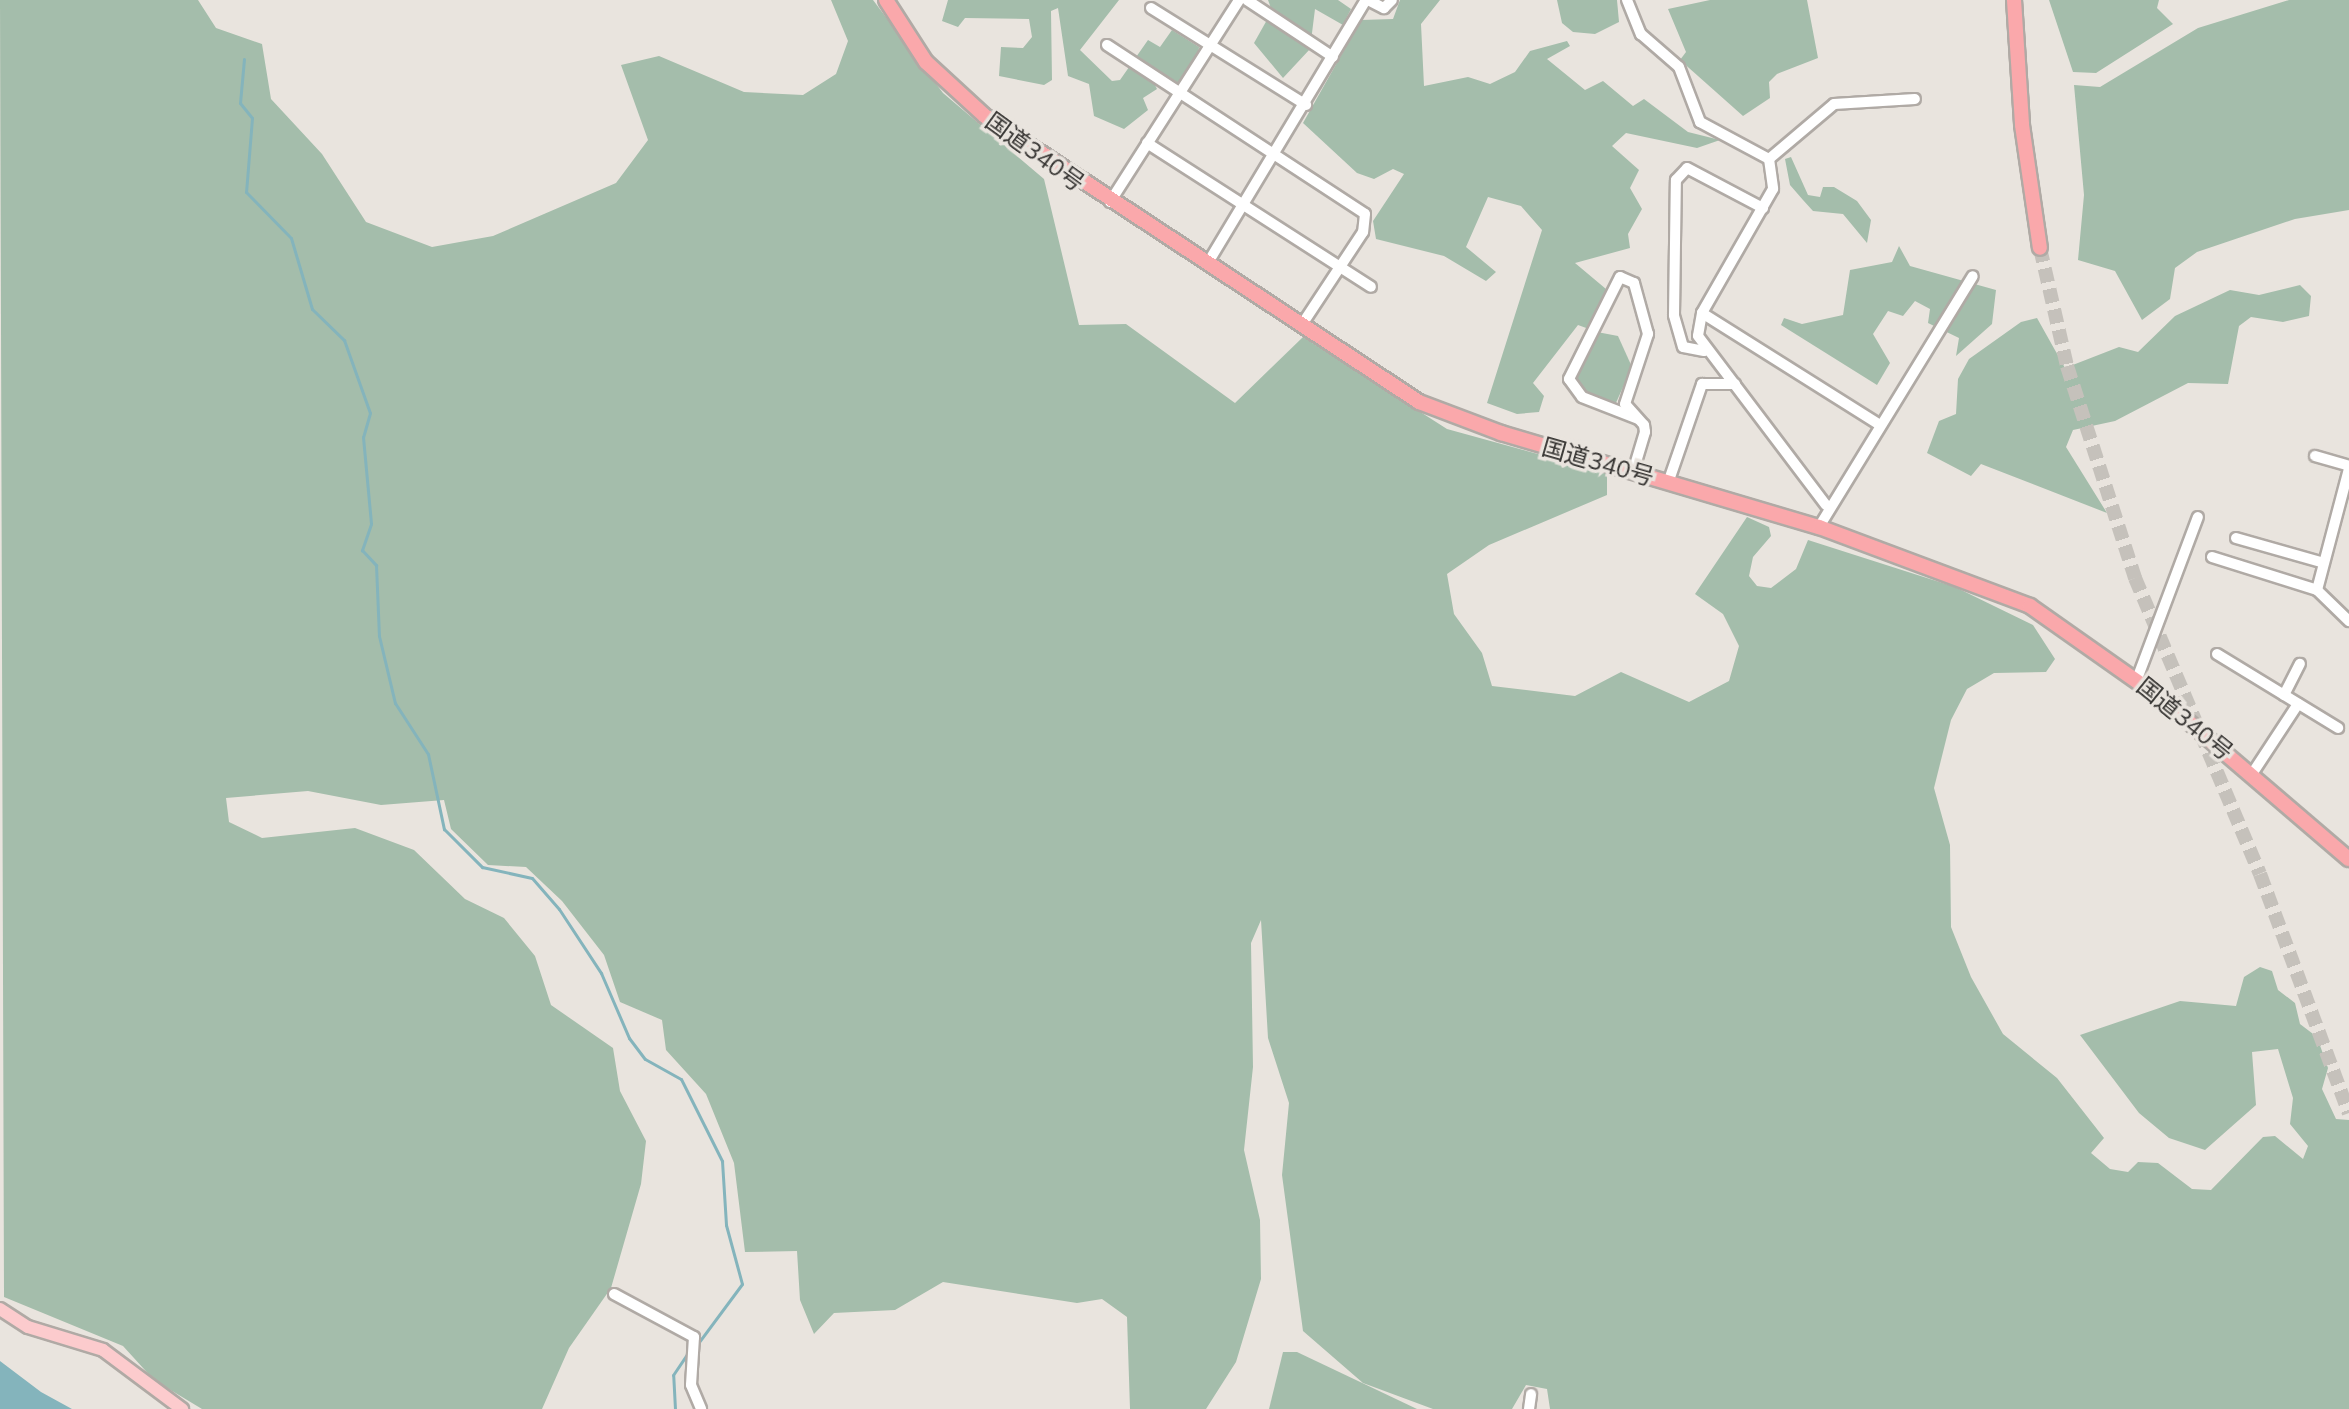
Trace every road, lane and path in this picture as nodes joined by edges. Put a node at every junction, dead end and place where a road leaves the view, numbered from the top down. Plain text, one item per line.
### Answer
1 (886, 0) edge
2 (1239, 0) edge
3 (1247, 0) edge
4 (1367, 0) edge
5 (1392, 0) edge
6 (1627, 0) edge
7 (2014, 0) edge
8 (1151, 8) dead end
9 (1107, 45) dead end
10 (1210, 46) junction
11 (1333, 57) junction
12 (1179, 94) junction
13 (1915, 99) dead end
14 (1306, 105) junction
15 (1147, 143) junction
16 (1274, 156) junction
17 (1769, 159) junction
18 (1109, 204) junction
19 (1242, 205) junction
20 (1763, 208) junction
21 (2040, 248) tunnel mouth
22 (1209, 261) junction
23 (1338, 267) junction
24 (1973, 276) dead end
25 (1371, 287) dead end
26 (1702, 313) junction
27 (1303, 323) junction
28 (1704, 351) junction
29 (1735, 384) junction
30 (1638, 419) junction
31 (1878, 424) junction
32 (2315, 456) dead end
33 (2349, 467) edge
34 (1633, 472) junction
35 (1668, 483) junction
36 (1826, 505) junction
37 (2198, 517) dead end
38 (1819, 527) junction
39 (2236, 538) dead end
40 (2212, 557) dead end
41 (2321, 562) junction
42 (2317, 590) junction
43 (2349, 621) edge
44 (2217, 654) dead end
45 (2300, 664) dead end
46 (2137, 679) junction
47 (2284, 695) junction
48 (2298, 704) junction
49 (2338, 728) dead end
50 (2252, 774) junction
51 (2349, 859) edge
52 (614, 1294) dead end
53 (0, 1309) edge
54 (1531, 1394) dead end
55 (182, 1409) edge
56 (701, 1409) edge
57 (1529, 1409) edge

1 - 18 highway, 国道340号
2 - 10 street
3 - 11 street
4 - 5 street
4 - 11 street
6 - 17 street
7 - 21 highway
8 - 10 street
9 - 12 street
10 - 12 street
10 - 14 street
11 - 14 street
12 - 15 street
12 - 16 street
13 - 17 street
14 - 16 street
15 - 18 street
15 - 19 street
16 - 19 street
16 - 23 street
17 - 20 street
18 - 22 highway, 国道340号
19 - 22 street
19 - 23 street
20 - 26 street
20 - 28 street
22 - 27 highway, 国道340号
23 - 25 street
23 - 27 street
24 - 31 street
26 - 28 street
26 - 31 street
27 - 34 highway, 国道340号
28 - 29 street
29 - 35 street
29 - 36 street
30 - 30 street
30 - 34 street
31 - 36 street
32 - 33 street
33 - 41 street
34 - 35 highway, 国道340号
35 - 38 highway, 国道340号
36 - 38 street
37 - 46 street
38 - 46 highway, 国道340号
39 - 41 street
40 - 42 street
41 - 42 street
42 - 43 street
44 - 47 street
45 - 47 street
46 - 50 highway, 国道340号
47 - 48 street
48 - 49 street
48 - 50 street
50 - 51 highway, 国道340号
52 - 56 street
53 - 55 main road
54 - 57 street

